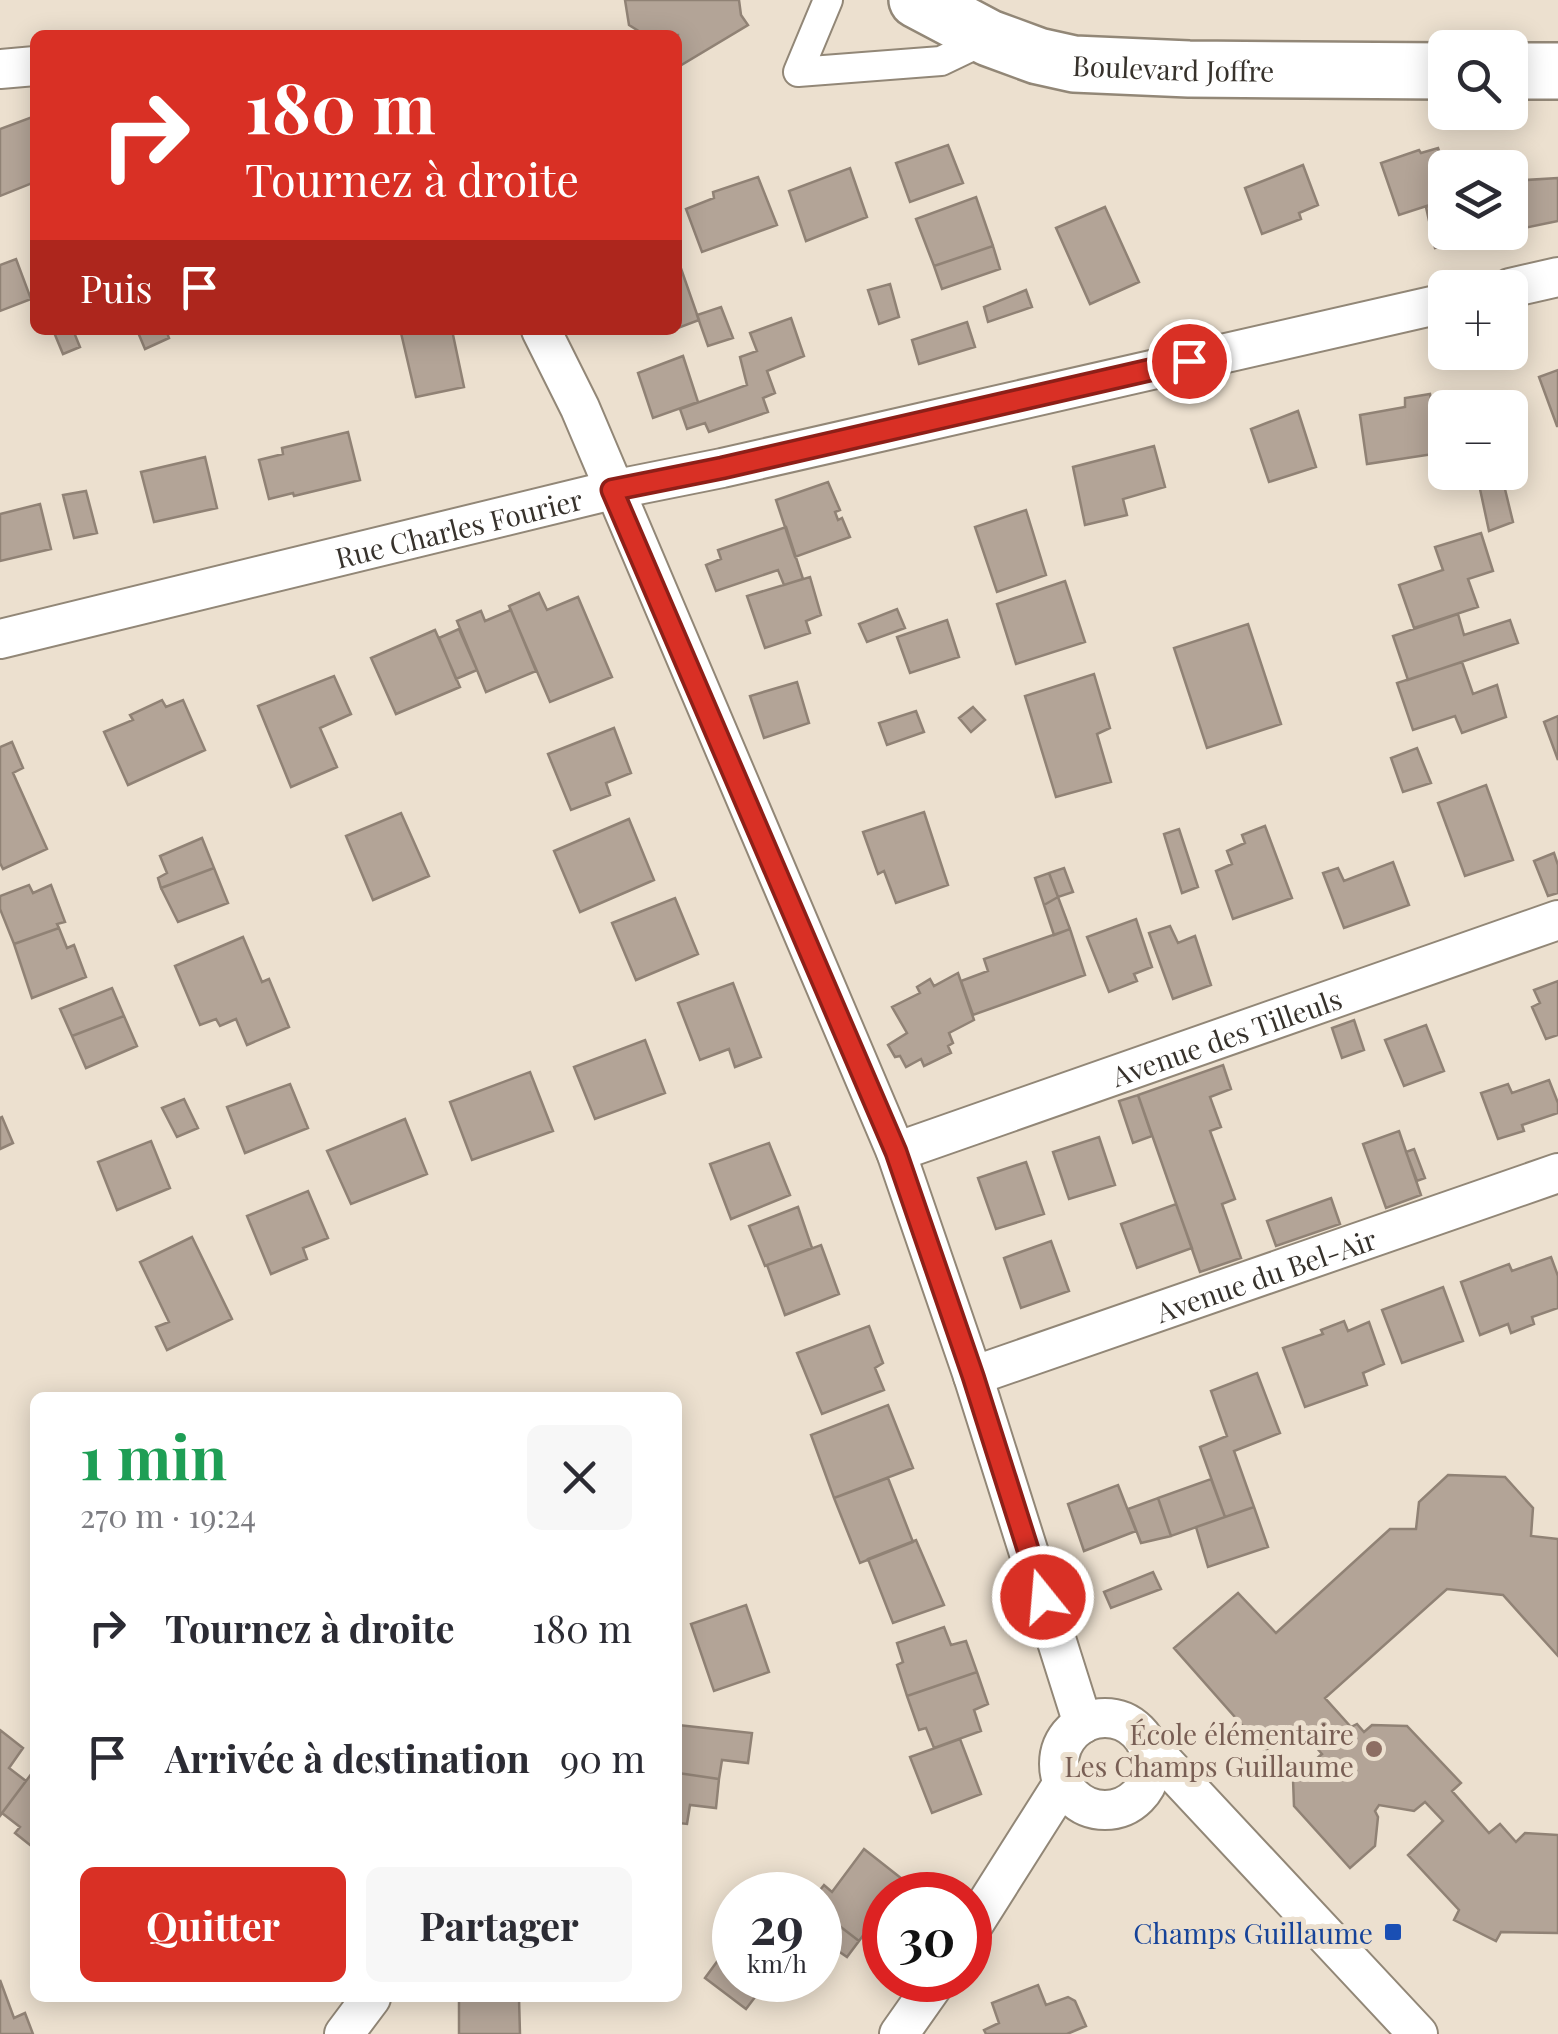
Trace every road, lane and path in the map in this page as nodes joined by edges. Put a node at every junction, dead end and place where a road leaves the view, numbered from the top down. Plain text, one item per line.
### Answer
1 (828, 0) edge
2 (917, 0) edge
3 (990, 38) junction
4 (30, 66) edge
5 (0, 69) edge
6 (1428, 71) edge
7 (1528, 71) edge
8 (1558, 71) edge
9 (1558, 277) edge
10 (1528, 284) edge
11 (1428, 307) edge
12 (544, 335) edge
13 (612, 490) junction
14 (0, 640) edge
15 (1558, 920) edge
16 (896, 1152) junction
17 (1558, 1173) edge
18 (973, 1376) junction
19 (1084, 1724) junction
20 (1148, 1745) junction
21 (1062, 1783) junction
22 (992, 1895) edge
23 (369, 2002) edge
24 (922, 2002) edge
25 (344, 2034) edge
26 (899, 2034) edge
27 (1418, 2034) edge

1 - 3 street
2 - 3 main road, Boulevard Joffre
3 - 6 main road, Boulevard Joffre
4 - 5 street
7 - 8 main road
9 - 10 street
11 - 13 street, Rue Charles Fourier
12 - 13 street
13 - 14 street, Rue Charles Fourier
13 - 16 street
15 - 16 street, Avenue des Tilleuls
16 - 18 street
17 - 18 street, Avenue du Bel-Air
18 - 19 street
19 - 20 street
19 - 21 street
20 - 21 street
20 - 27 street
21 - 22 street
23 - 25 street
24 - 26 street

